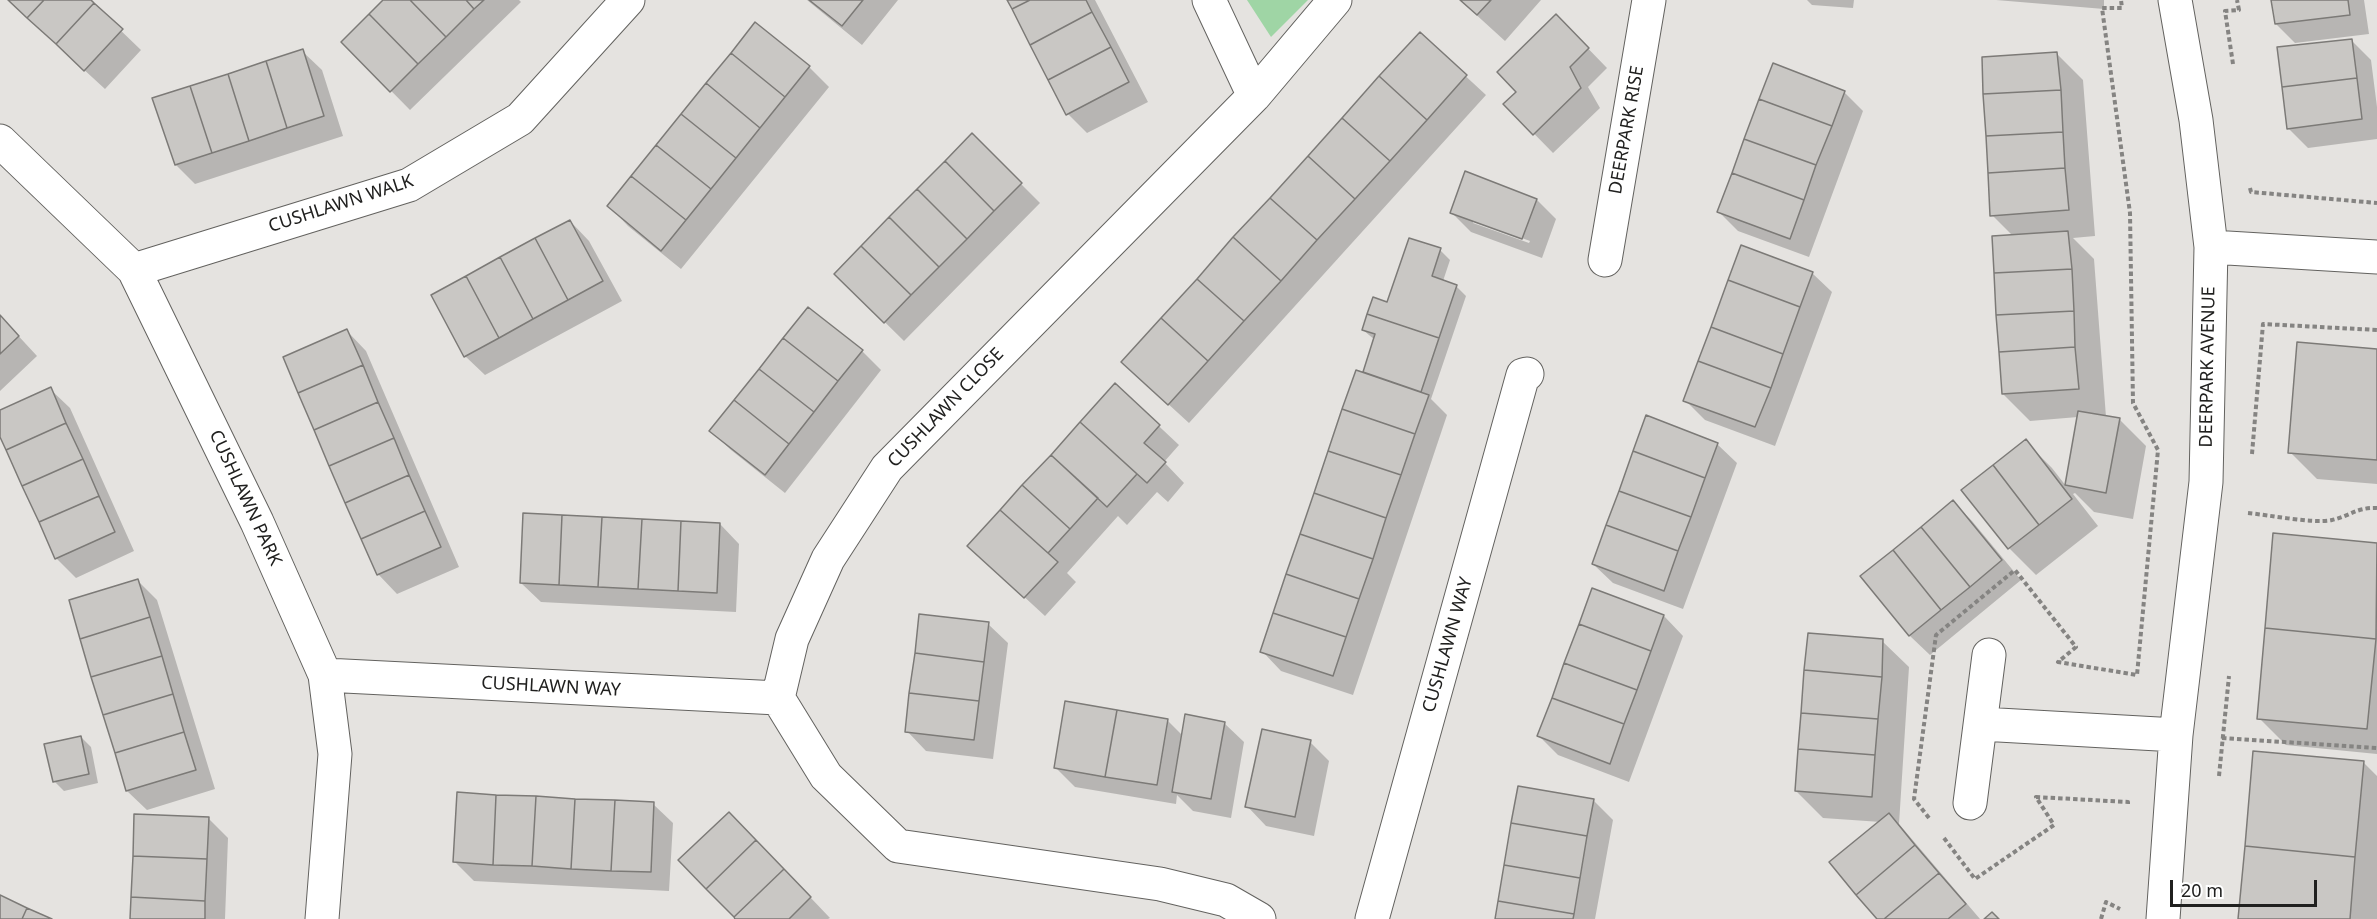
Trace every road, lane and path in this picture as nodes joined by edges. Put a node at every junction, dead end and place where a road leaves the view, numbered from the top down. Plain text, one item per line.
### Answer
1 (628, 0) edge
2 (1209, 0) edge
3 (1335, 0) edge
4 (1649, 0) edge
5 (2121, 0) edge
6 (2175, 0) edge
7 (2236, 0) edge
8 (2233, 68) dead end
9 (1254, 96) junction
10 (0, 141) edge
11 (2249, 181) dead end
12 (2377, 202) edge
13 (2211, 247) junction
14 (2377, 257) edge
15 (1605, 260) dead end
16 (134, 270) junction
17 (2377, 330) edge
18 (1527, 374) dead end
19 (2252, 466) dead end
20 (2249, 501) dead end
21 (2377, 508) edge
22 (2248, 513) junction
23 (2246, 525) dead end
24 (1989, 655) dead end
25 (2230, 667) dead end
26 (325, 675) junction
27 (778, 698) junction
28 (1981, 724) junction
29 (2176, 735) junction
30 (2222, 738) junction
31 (2377, 748) edge
32 (2218, 783) dead end
33 (1970, 803) dead end
34 (2128, 813) dead end
35 (1934, 826) dead end
36 (1941, 835) dead end
37 (2129, 913) dead end
38 (322, 919) edge
39 (1259, 919) edge
40 (1372, 919) edge
41 (2101, 919) edge
42 (2163, 919) edge

1 - 16 street, CUSHLAWN WALK
2 - 9 street
3 - 9 street, CUSHLAWN CLOSE
4 - 15 street, DEERPARK RISE
5 - 35 path
6 - 13 street, DEERPARK AVENUE
7 - 8 path
9 - 27 street, CUSHLAWN CLOSE
10 - 16 street, CUSHLAWN PARK
11 - 12 path
13 - 14 street
13 - 29 street, DEERPARK AVENUE
16 - 26 street, CUSHLAWN PARK
17 - 19 path
18 - 40 street, CUSHLAWN WAY
20 - 22 path
21 - 22 path
22 - 23 path
24 - 28 street
25 - 30 path
26 - 27 street, CUSHLAWN WAY
26 - 38 street, CUSHLAWN PARK
27 - 39 street
28 - 29 street
28 - 33 street
29 - 42 street, DEERPARK AVENUE
30 - 31 path
30 - 32 path
34 - 36 path
37 - 41 path

